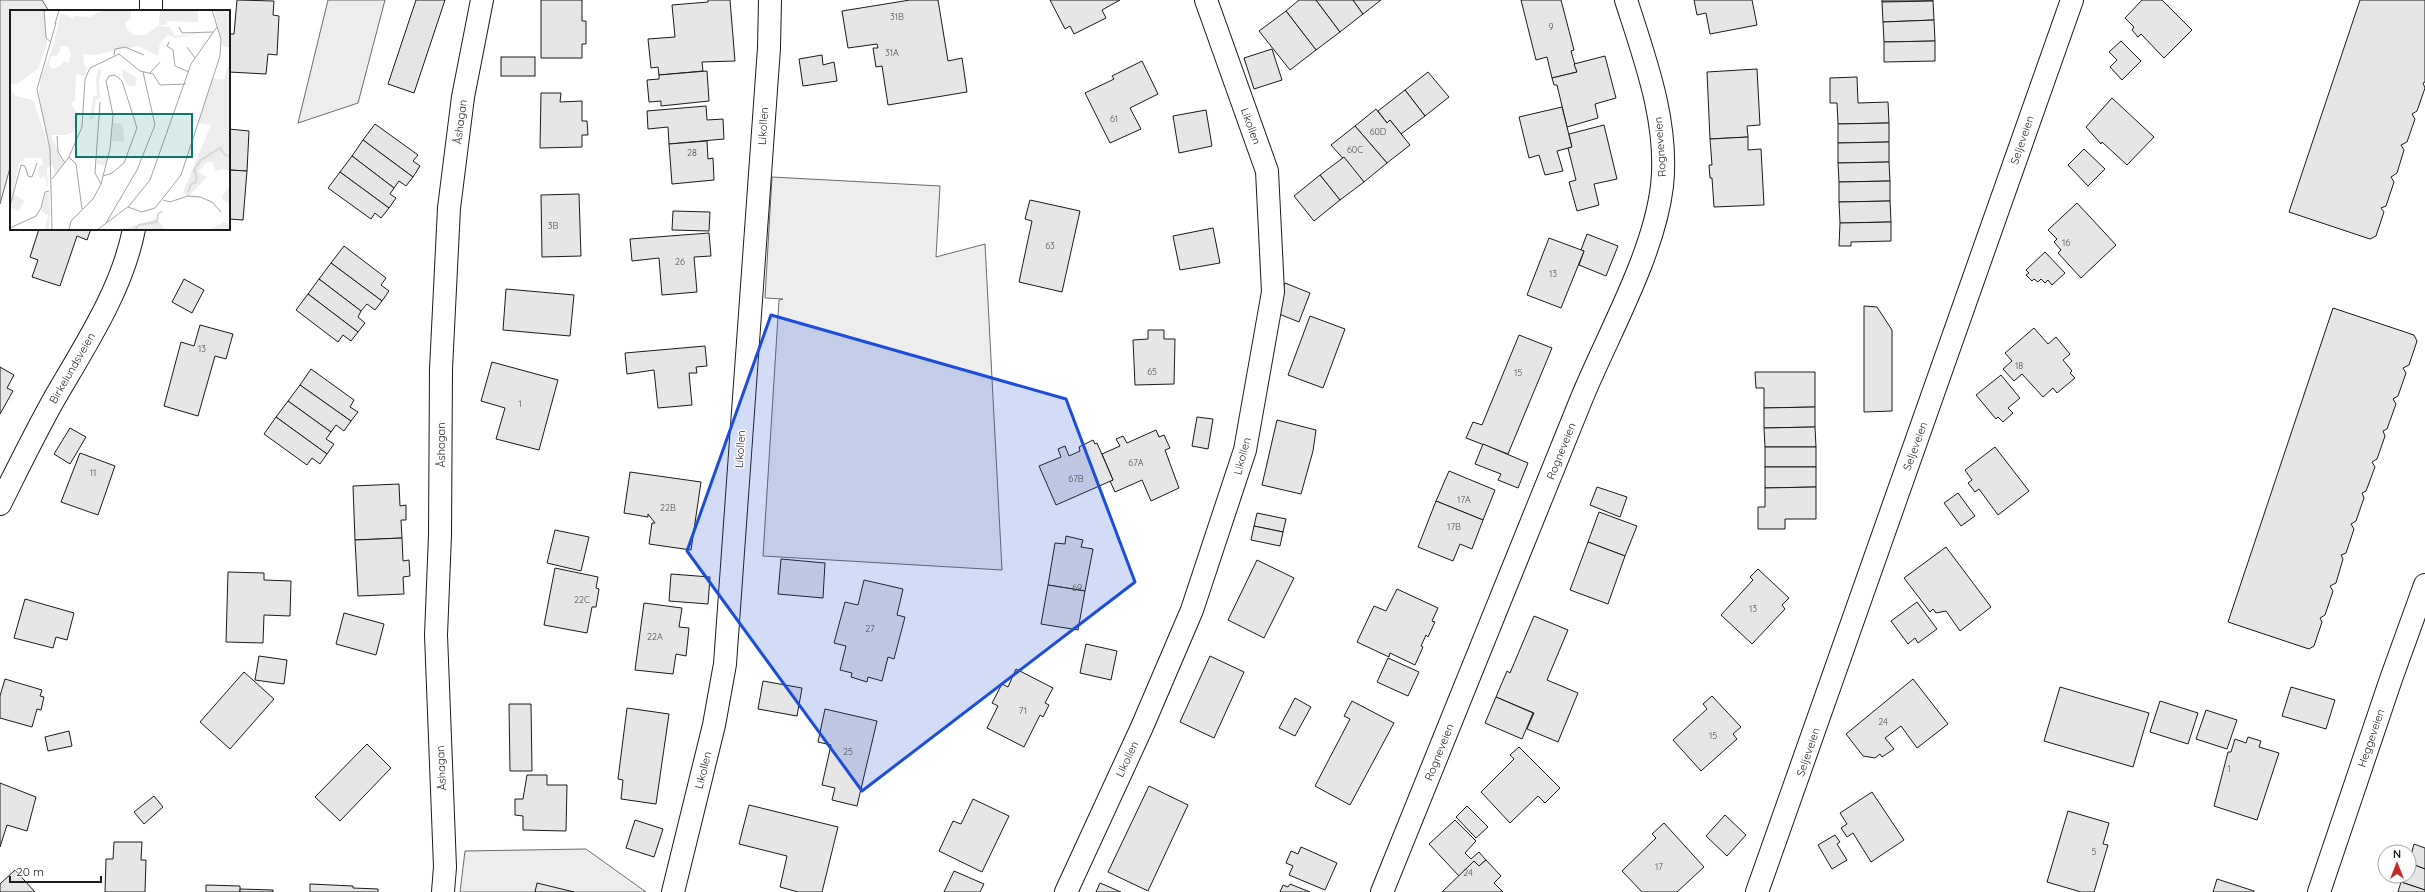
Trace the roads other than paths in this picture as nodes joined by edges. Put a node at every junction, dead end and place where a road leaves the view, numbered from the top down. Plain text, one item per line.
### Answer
1 (151, 0) edge
2 (482, 0) edge
3 (770, 0) edge
4 (1206, 0) edge
5 (1626, 0) edge
6 (2072, 0) edge
7 (150, 10) edge
8 (134, 230) edge
9 (0, 504) edge
10 (2425, 585) edge
11 (443, 892) edge
12 (672, 892) edge
13 (1066, 892) edge
14 (1382, 892) edge
15 (1757, 892) edge
16 (2319, 892) edge

1 - 7 street
2 - 11 street, Åshagan
3 - 12 street, Likollen
4 - 13 street, Likollen
5 - 14 street, Rogneveien
6 - 15 street, Seljeveien
8 - 9 street, Birkelundsveien
10 - 16 street, Heggeveien

